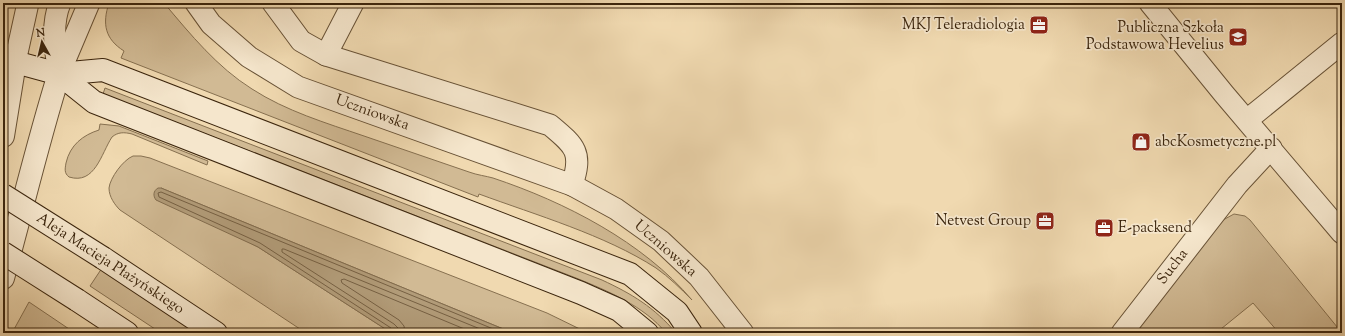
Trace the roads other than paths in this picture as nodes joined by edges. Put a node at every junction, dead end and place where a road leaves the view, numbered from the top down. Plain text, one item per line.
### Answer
1 (28, 3) edge
2 (60, 3) edge
3 (89, 3) edge
4 (196, 3) edge
5 (273, 3) edge
6 (353, 3) edge
7 (1150, 3) edge
8 (1342, 43) edge
9 (326, 55) junction
10 (15, 62) junction
11 (59, 74) junction
12 (1247, 120) junction
13 (3, 136) edge
14 (1270, 148) junction
15 (572, 184) junction
16 (3, 195) edge
17 (1342, 233) edge
18 (3, 252) edge
19 (3, 278) edge
20 (127, 333) edge
21 (216, 333) edge
22 (646, 333) edge
23 (691, 333) edge
24 (742, 333) edge
25 (1122, 333) edge

1 - 10 street
2 - 11 street
3 - 11 street
4 - 15 street, Uczniowska
5 - 9 street
6 - 9 street
7 - 12 street
8 - 12 street
9 - 15 street
10 - 11 main road
10 - 13 main road
11 - 19 main road
11 - 22 main road
11 - 23 main road
12 - 14 street
14 - 17 street
14 - 25 street, Sucha
15 - 24 street, Uczniowska
16 - 21 main road, Aleja Macieja Płażyńskiego, bridge
18 - 20 main road, bridge

